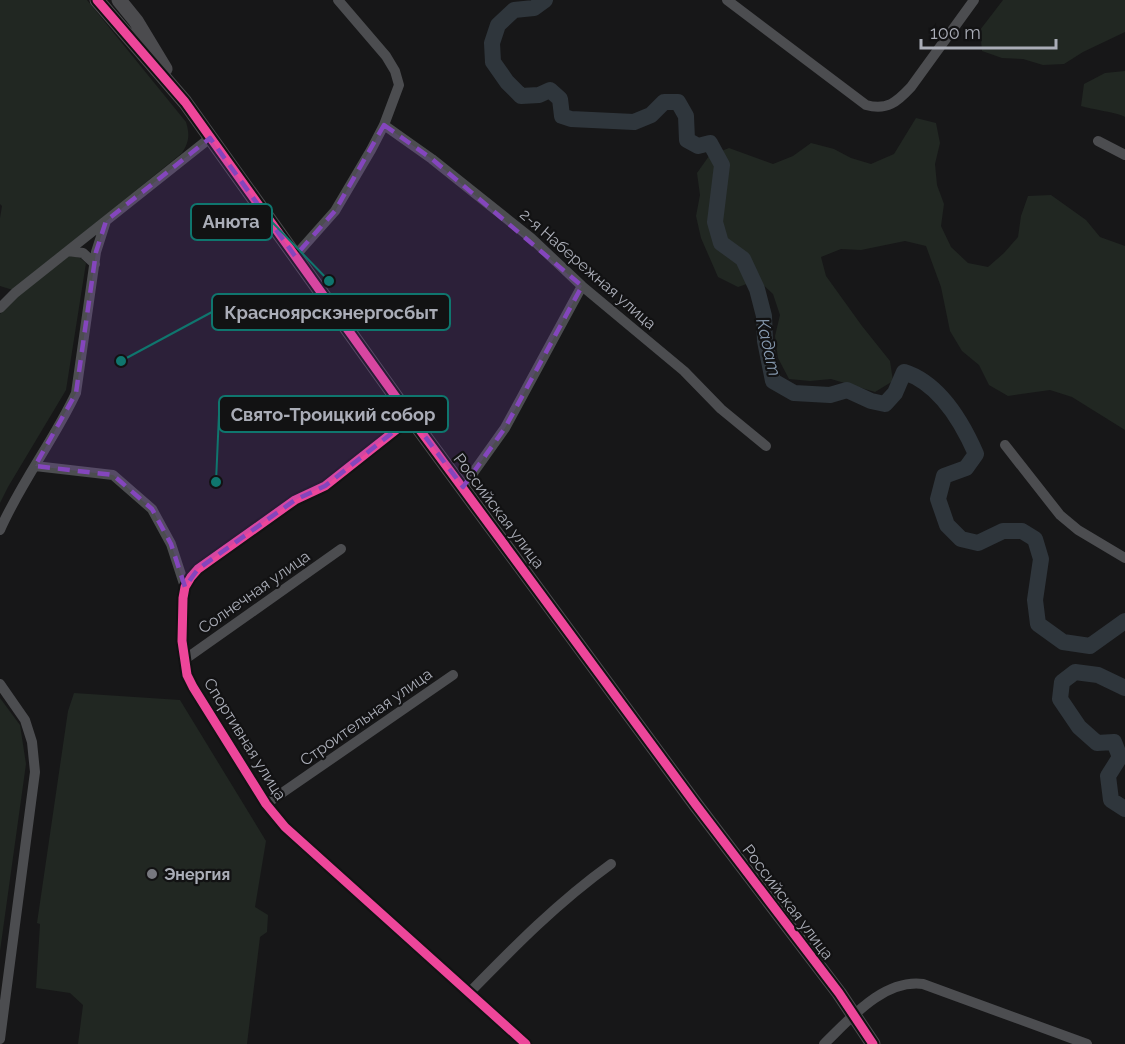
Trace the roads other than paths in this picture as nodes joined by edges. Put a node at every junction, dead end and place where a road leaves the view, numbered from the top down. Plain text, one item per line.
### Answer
1 (97, 0) edge
2 (118, 0) edge
3 (338, 0) edge
4 (726, 0) edge
5 (974, 0) edge
6 (185, 102) junction
7 (384, 125) junction
8 (210, 138) junction
9 (1098, 141) dead end
10 (1125, 155) edge
11 (106, 221) junction
12 (68, 251) junction
13 (295, 256) junction
14 (94, 264) junction
15 (582, 286) junction
16 (0, 308) edge
17 (411, 418) junction
18 (1005, 445) dead end
19 (766, 446) dead end
20 (35, 466) junction
21 (463, 487) junction
22 (0, 530) edge
23 (341, 549) dead end
24 (1125, 558) edge
25 (185, 588) junction
26 (184, 660) junction
27 (453, 675) dead end
28 (0, 684) edge
29 (266, 804) junction
30 (611, 864) dead end
31 (469, 993) junction
32 (854, 1015) junction
33 (0, 1039) edge
34 (526, 1044) edge
35 (824, 1044) edge
36 (873, 1044) edge
37 (1086, 1044) edge

1 - 6 street, Российская улица
2 - 6 street
3 - 7 street
4 - 5 street
6 - 8 street, Российская улица
7 - 13 street
7 - 15 street, 2-я Набережная улица
8 - 11 street
8 - 13 street, Российская улица
9 - 10 street
11 - 12 street
11 - 14 street
12 - 14 street
12 - 16 street
13 - 17 street, Российская улица
14 - 20 street
15 - 19 street, 2-я Набережная улица
15 - 21 street
17 - 21 street, Российская улица
17 - 25 street
18 - 24 street
20 - 22 street
20 - 25 street
21 - 32 street, Российская улица
23 - 26 street, Солнечная улица
25 - 26 street, Спортивная улица
26 - 29 street, Спортивная улица
27 - 29 street, Строительная улица
28 - 33 street
29 - 31 street, Спортивная улица
30 - 31 street
31 - 34 street, Спортивная улица
32 - 35 street
32 - 36 street, Российская улица
32 - 37 street

